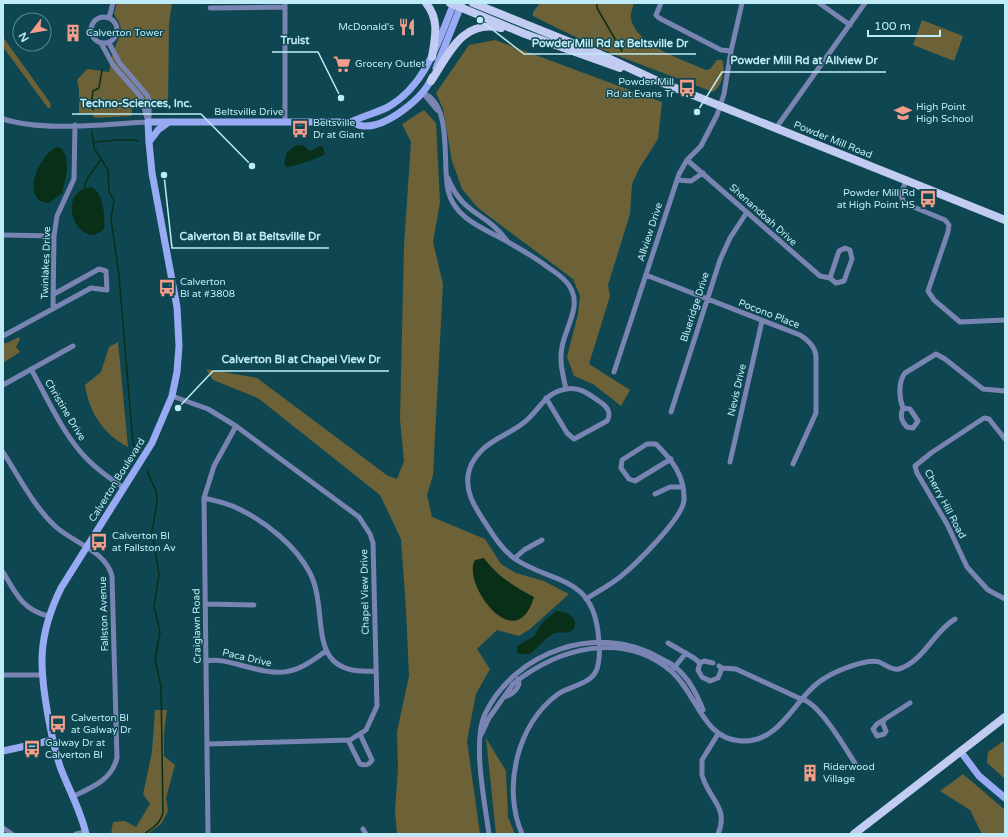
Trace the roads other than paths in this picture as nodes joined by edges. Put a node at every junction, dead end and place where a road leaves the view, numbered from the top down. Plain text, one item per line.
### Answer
1 (113, 3) edge
2 (426, 3) edge
3 (473, 3) edge
4 (487, 3) edge
5 (661, 3) edge
6 (742, 3) edge
7 (819, 3) edge
8 (865, 3) edge
9 (456, 4) edge
10 (285, 5) edge
11 (210, 8) dead end
12 (109, 18) junction
13 (850, 25) junction
14 (529, 26) junction
15 (525, 34) junction
16 (101, 43) junction
17 (109, 43) junction
18 (731, 51) junction
19 (432, 57) junction
20 (132, 78) junction
21 (653, 79) junction
22 (431, 81) junction
23 (128, 83) junction
24 (423, 93) junction
25 (720, 106) junction
26 (3, 119) edge
27 (148, 122) junction
28 (169, 122) junction
29 (285, 122) junction
30 (351, 122) junction
31 (75, 125) junction
32 (776, 128) junction
33 (148, 142) junction
34 (687, 160) junction
35 (445, 169) junction
36 (703, 173) junction
37 (677, 180) junction
38 (906, 180) junction
39 (467, 207) junction
40 (747, 212) junction
41 (462, 213) junction
42 (1005, 220) edge
43 (3, 236) edge
44 (54, 236) junction
45 (508, 242) junction
46 (646, 275) junction
47 (830, 278) junction
48 (54, 294) junction
49 (707, 299) junction
50 (53, 309) junction
51 (1005, 320) edge
52 (762, 321) junction
53 (3, 336) edge
54 (72, 346) dead end
55 (31, 369) junction
56 (614, 372) dead end
57 (3, 385) edge
58 (566, 389) junction
59 (1005, 391) edge
60 (172, 396) junction
61 (546, 398) junction
62 (902, 408) dead end
63 (671, 412) dead end
64 (236, 426) junction
65 (1005, 439) edge
66 (3, 452) edge
67 (671, 459) junction
68 (730, 462) dead end
69 (794, 464) dead end
70 (682, 487) junction
71 (124, 488) junction
72 (655, 494) dead end
73 (204, 498) junction
74 (542, 540) dead end
75 (86, 548) junction
76 (515, 558) junction
77 (3, 572) edge
78 (586, 599) junction
79 (1005, 599) edge
80 (206, 604) junction
81 (254, 605) dead end
82 (48, 616) junction
83 (955, 620) dead end
84 (599, 641) junction
85 (668, 643) dead end
86 (599, 647) junction
87 (326, 651) junction
88 (686, 653) junction
89 (207, 660) junction
90 (700, 663) junction
91 (713, 663) dead end
92 (673, 669) junction
93 (376, 671) junction
94 (42, 675) junction
95 (3, 676) edge
96 (514, 676) junction
97 (518, 680) junction
98 (498, 693) junction
99 (503, 697) junction
100 (801, 699) junction
101 (910, 703) dead end
102 (1005, 717) edge
103 (884, 720) dead end
104 (360, 734) junction
105 (718, 734) junction
106 (480, 737) junction
107 (53, 740) junction
108 (348, 740) junction
109 (207, 744) junction
110 (3, 751) edge
111 (961, 752) junction
112 (856, 765) dead end
113 (72, 797) junction
114 (1005, 798) edge
115 (3, 828) edge
116 (86, 833) edge
117 (12, 834) edge
118 (76, 834) edge
119 (208, 834) edge
120 (489, 834) edge
121 (522, 834) edge
122 (718, 834) edge
123 (854, 834) edge

1 - 12 street
2 - 19 main road
3 - 14 main road, Powder Mill Road
4 - 14 main road
5 - 18 street
6 - 18 street, Allview Drive
7 - 13 street
8 - 13 street
9 - 15 main road, Powder Mill Road
9 - 19 street, Beltsville Drive
9 - 22 street, Beltsville Drive
10 - 11 street
10 - 29 street
12 - 16 street
12 - 17 street
13 - 32 street
14 - 21 main road, Powder Mill Road
15 - 21 main road, Powder Mill Road
15 - 22 main road
16 - 17 street
16 - 23 street
17 - 20 street
18 - 25 street, Allview Drive
19 - 30 street, Beltsville Drive
20 - 23 street
20 - 27 street
21 - 25 main road, Powder Mill Road
22 - 24 street, Beltsville Drive
23 - 27 street
24 - 30 street, Beltsville Drive
24 - 35 street
25 - 32 main road, Powder Mill Road
25 - 34 street, Allview Drive
26 - 31 street, Beltsville Drive
27 - 28 street, Beltsville Drive
27 - 31 street, Beltsville Drive
27 - 33 street, Calverton Boulevard
28 - 29 street, Beltsville Drive
28 - 33 street
29 - 30 street, Beltsville Drive
31 - 44 street, Twinlakes Drive
32 - 38 main road, Powder Mill Road
33 - 60 street, Calverton Boulevard
34 - 36 street, Shenandoah Drive
34 - 37 street, Allview Drive
35 - 39 street
35 - 41 street
36 - 37 street
36 - 40 street, Shenandoah Drive
37 - 46 street, Allview Drive
38 - 42 main road, Powder Mill Road
38 - 51 street
39 - 41 street
39 - 45 street
40 - 47 street, Shenandoah Drive
40 - 49 street, Blueridge Drive
41 - 45 street
43 - 44 street
44 - 48 street, Twinlakes Drive
45 - 58 street
46 - 49 street, Pocono Place
46 - 56 street, Allview Drive
47 - 47 street, Shenandoah Drive
48 - 50 street, Twinlakes Drive
48 - 50 street
49 - 52 street, Pocono Place
49 - 63 street, Blueridge Drive
50 - 53 street
52 - 68 street, Nevis Drive
52 - 69 street, Pocono Place
54 - 55 street
55 - 57 street
55 - 71 street, Christine Drive
58 - 61 street
58 - 61 street
59 - 62 street
60 - 64 street, Chapel View Drive
60 - 71 street, Calverton Boulevard
61 - 76 street
64 - 73 street, Craiglawn Road
64 - 93 street, Chapel View Drive
65 - 79 street, Cherry Hill Road
66 - 75 street, Fallston Avenue
67 - 67 street
67 - 70 street
70 - 72 street
70 - 78 street
71 - 75 street, Calverton Boulevard
73 - 80 street, Craiglawn Road
73 - 87 street
74 - 76 street
75 - 82 street, Calverton Boulevard
75 - 113 street, Fallston Avenue
76 - 78 street
77 - 82 street
78 - 84 street
80 - 81 street
80 - 89 street, Craiglawn Road
82 - 94 street, Calverton Boulevard
83 - 100 street
84 - 86 street
84 - 92 street
84 - 96 street
85 - 88 street
86 - 92 street
86 - 97 street
86 - 121 street
87 - 89 street, Paca Drive
87 - 93 street
88 - 90 street
88 - 92 street
89 - 109 street, Craiglawn Road
90 - 91 street
90 - 100 street
92 - 105 street
93 - 104 street, Chapel View Drive
94 - 95 street
94 - 107 street, Calverton Boulevard
96 - 97 street
96 - 98 street
97 - 99 street
98 - 99 street
98 - 106 street
99 - 106 street
100 - 105 street
100 - 112 street
101 - 103 street
102 - 111 main road
104 - 108 street, Chapel View Drive
104 - 108 street
105 - 122 street
106 - 120 street
107 - 110 street
107 - 113 street, Calverton Boulevard
108 - 109 street, Chapel View Drive
109 - 119 street, Craiglawn Road
111 - 114 street
111 - 123 main road
113 - 116 street, Calverton Boulevard
115 - 117 street
116 - 118 street

